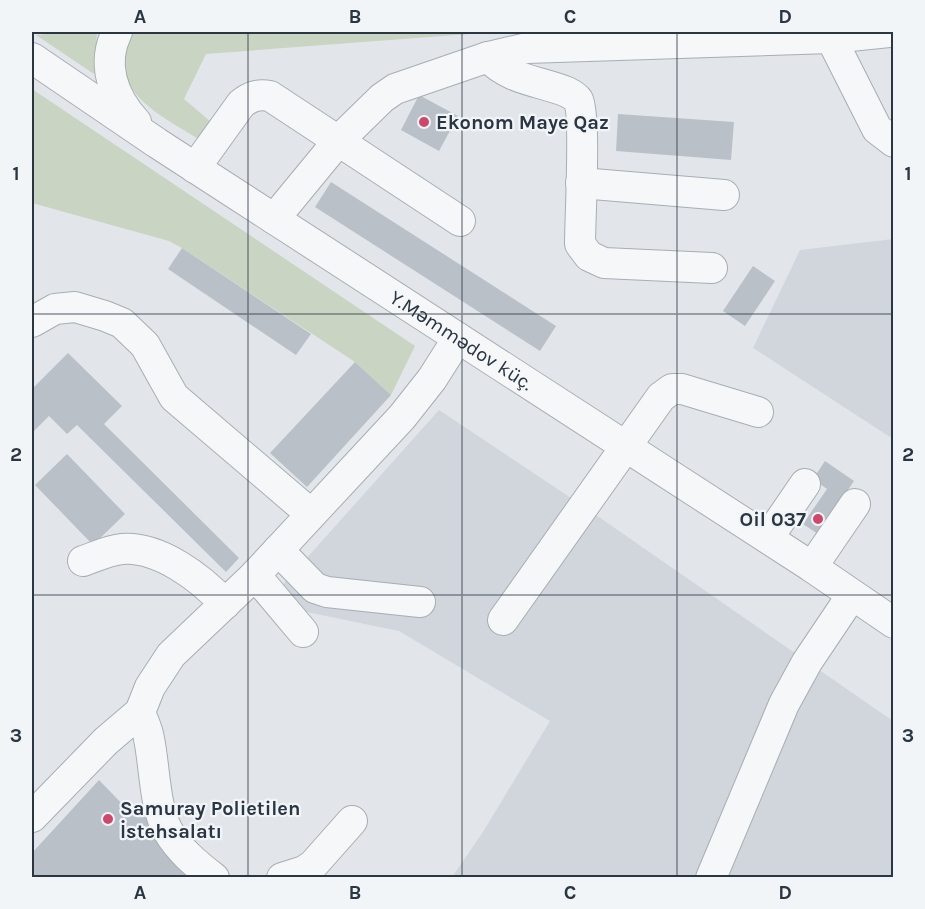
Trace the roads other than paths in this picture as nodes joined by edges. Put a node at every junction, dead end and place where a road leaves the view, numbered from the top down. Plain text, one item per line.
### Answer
1 (117, 32) edge
2 (889, 32) edge
3 (831, 38) junction
4 (488, 57) junction
5 (32, 58) edge
6 (339, 140) junction
7 (894, 142) edge
8 (157, 143) junction
9 (195, 168) junction
10 (581, 183) junction
11 (724, 195) dead end
12 (274, 219) junction
13 (460, 220) dead end
14 (712, 268) dead end
15 (32, 322) edge
16 (458, 338) junction
17 (758, 412) dead end
18 (625, 446) junction
19 (806, 484) dead end
20 (855, 504) dead end
21 (311, 514) junction
22 (768, 538) junction
23 (278, 550) junction
24 (83, 561) dead end
25 (812, 567) junction
26 (255, 575) junction
27 (852, 595) junction
28 (420, 602) dead end
29 (225, 604) junction
30 (503, 620) dead end
31 (894, 623) edge
32 (303, 632) dead end
33 (140, 712) junction
34 (35, 806) edge
35 (352, 820) dead end
36 (214, 878) edge
37 (282, 878) edge
38 (711, 878) edge

1 - 8 street
2 - 3 street
3 - 4 street
3 - 7 street
4 - 6 street
4 - 10 street
5 - 8 street, Y.Məmmədov küç.
6 - 9 street
6 - 12 street
6 - 13 street
8 - 9 street, Y.Məmmədov küç.
9 - 12 street, Y.Məmmədov küç.
10 - 11 street
10 - 14 street
12 - 16 street, Y.Məmmədov küç.
15 - 21 street
16 - 18 street, Y.Məmmədov küç.
16 - 21 street
17 - 18 street
18 - 22 street, Y.Məmmədov küç.
18 - 30 street
19 - 22 street
20 - 25 street
21 - 23 street
22 - 25 street, Y.Məmmədov küç.
23 - 26 street
23 - 28 street
24 - 29 street
25 - 27 street, Y.Məmmədov küç.
26 - 29 street
26 - 32 street
27 - 31 street, Y.Məmmədov küç.
27 - 38 street
29 - 33 street
33 - 34 street
33 - 36 street
35 - 37 street

